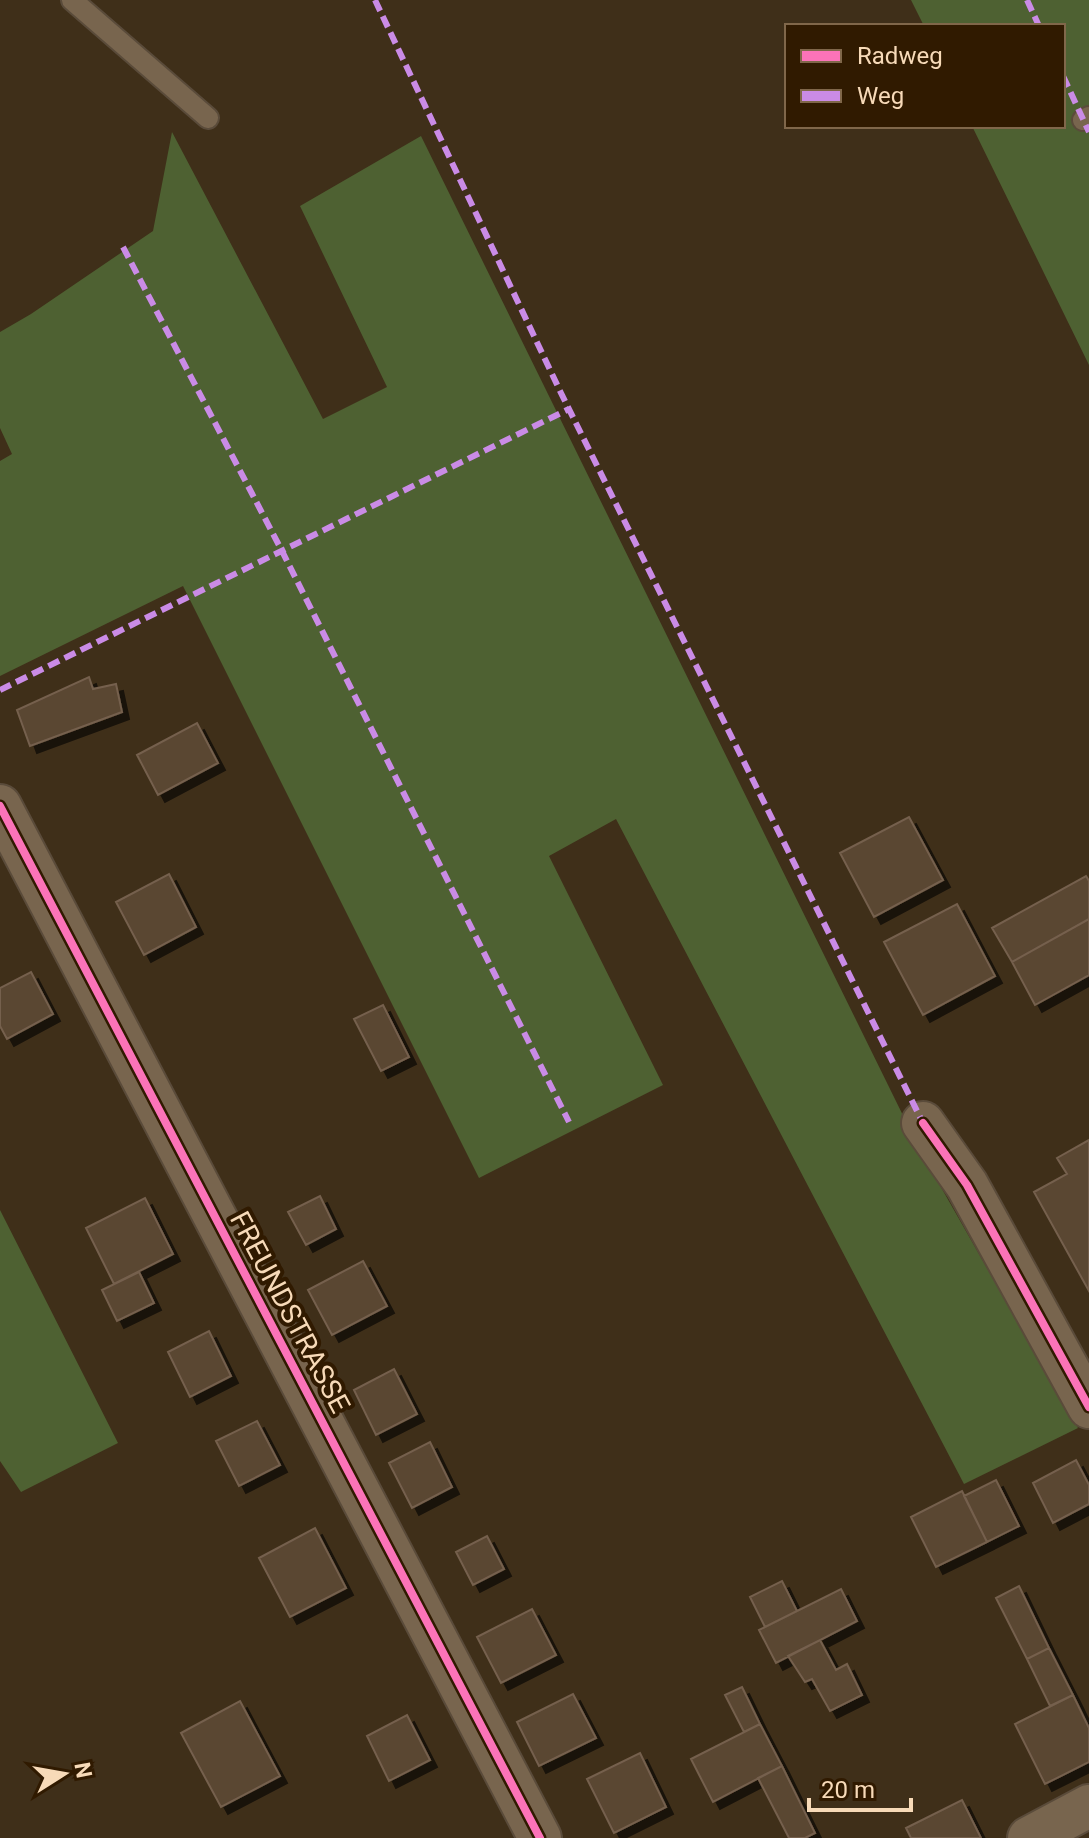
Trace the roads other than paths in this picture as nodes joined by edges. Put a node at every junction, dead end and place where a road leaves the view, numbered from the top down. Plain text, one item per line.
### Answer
1 (72, 0) edge
2 (208, 118) dead end
3 (0, 806) edge
4 (923, 1123) dead end
5 (1086, 1394) edge
6 (1089, 1806) edge
7 (540, 1838) edge
8 (1029, 1838) edge

1 - 2 lane
3 - 7 street, FREUNDSTRASSE
4 - 5 street
6 - 8 street

